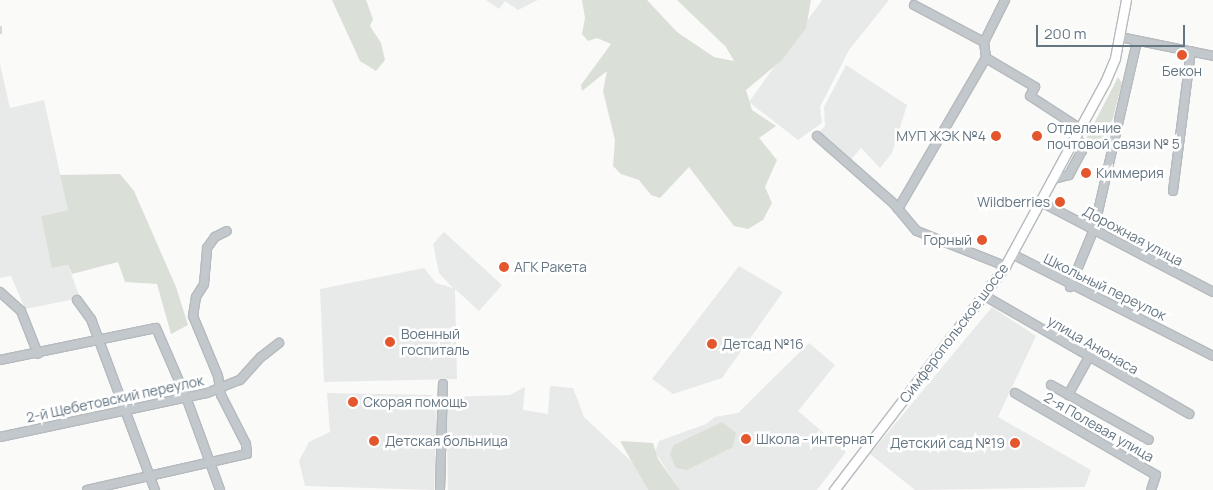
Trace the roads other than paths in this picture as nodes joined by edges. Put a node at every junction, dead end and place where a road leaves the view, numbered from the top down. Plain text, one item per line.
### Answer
1 (1005, 0) edge
2 (1126, 0) edge
3 (914, 5) dead end
4 (1120, 37) junction
5 (1137, 41) junction
6 (984, 42) junction
7 (1191, 51) junction
8 (1213, 56) edge
9 (986, 58) junction
10 (1079, 128) junction
11 (817, 136) dead end
12 (1173, 191) dead end
13 (1041, 202) junction
14 (898, 209) junction
15 (1094, 230) junction
16 (227, 231) dead end
17 (1012, 254) junction
18 (1006, 266) junction
19 (1070, 287) junction
20 (0, 292) edge
21 (1213, 292) edge
22 (985, 296) junction
23 (78, 300) dead end
24 (100, 340) junction
25 (279, 343) dead end
26 (38, 354) junction
27 (1213, 356) edge
28 (1090, 357) junction
29 (0, 360) edge
30 (443, 384) dead end
31 (1051, 385) dead end
32 (221, 387) junction
33 (1016, 393) dead end
34 (1068, 395) junction
35 (186, 397) junction
36 (126, 410) junction
37 (1189, 414) dead end
38 (0, 437) edge
39 (1149, 440) dead end
40 (210, 462) junction
41 (150, 476) junction
42 (87, 490) edge
43 (156, 490) edge
44 (220, 490) edge
45 (440, 490) edge
46 (834, 490) edge
47 (1151, 490) edge

1 - 6 street
2 - 4 main road, Симферопольское шоссе
3 - 6 street
4 - 5 street
4 - 10 main road, Симферопольское шоссе
5 - 7 street
5 - 15 street
6 - 9 street
7 - 8 street
7 - 12 street
9 - 10 street
9 - 14 street
10 - 13 main road, Симферопольское шоссе
11 - 14 street
13 - 15 street, Дорожная улица
13 - 17 main road, Симферопольское шоссе
14 - 18 street
15 - 19 street
15 - 21 street, Дорожная улица
16 - 32 street
17 - 18 main road, Симферопольское шоссе
17 - 19 street, Школьный переулок
18 - 22 main road, Симферопольское шоссе
19 - 27 street, Школьный переулок
20 - 26 street
22 - 28 street, улица Анюнаса
22 - 46 main road, Симферопольское шоссе
23 - 24 street
24 - 26 street
24 - 35 street
24 - 36 street
25 - 32 street, 2-й Щебетовский переулок
26 - 29 street
28 - 34 street
28 - 37 street, улица Анюнаса
30 - 45 street
31 - 34 street
32 - 35 street, 2-й Щебетовский переулок
32 - 40 street
33 - 47 street, 2-я Полевая улица
34 - 39 street
35 - 36 street, 2-й Щебетовский переулок
35 - 40 street
36 - 38 street, 2-й Щебетовский переулок
36 - 41 street
40 - 41 street
40 - 44 street
41 - 42 street
41 - 43 street

